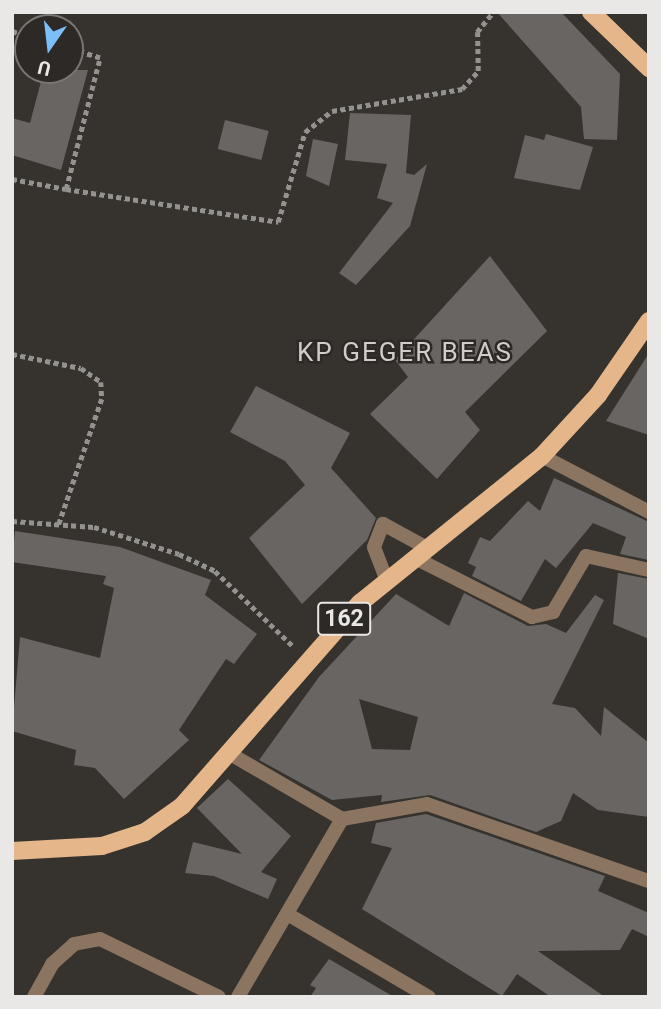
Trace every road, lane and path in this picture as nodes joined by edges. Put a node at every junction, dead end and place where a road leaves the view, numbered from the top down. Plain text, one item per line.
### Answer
1 (493, 12) edge
2 (591, 12) edge
3 (84, 53) edge
4 (649, 68) edge
5 (12, 179) edge
6 (66, 189) junction
7 (649, 321) edge
8 (12, 354) edge
9 (542, 456) junction
10 (649, 512) edge
11 (12, 521) edge
12 (58, 527) junction
13 (421, 553) junction
14 (649, 570) edge
15 (387, 580) junction
16 (306, 657) junction
17 (227, 751) junction
18 (342, 819) junction
19 (12, 851) edge
20 (648, 881) edge
21 (289, 915) junction
22 (34, 997) edge
23 (219, 997) edge
24 (238, 997) edge
25 (429, 997) edge

1 - 6 path
2 - 4 main road
3 - 6 path
5 - 6 path
7 - 9 main road, 162
8 - 12 path
9 - 10 street
9 - 13 main road, 162
11 - 12 path
12 - 16 path
13 - 14 street
13 - 15 main road, 162
13 - 15 street
15 - 16 main road, 162
16 - 17 main road, 162
17 - 18 street
17 - 19 main road, 162
18 - 20 street
18 - 21 street
21 - 24 street
21 - 25 street
22 - 23 street

